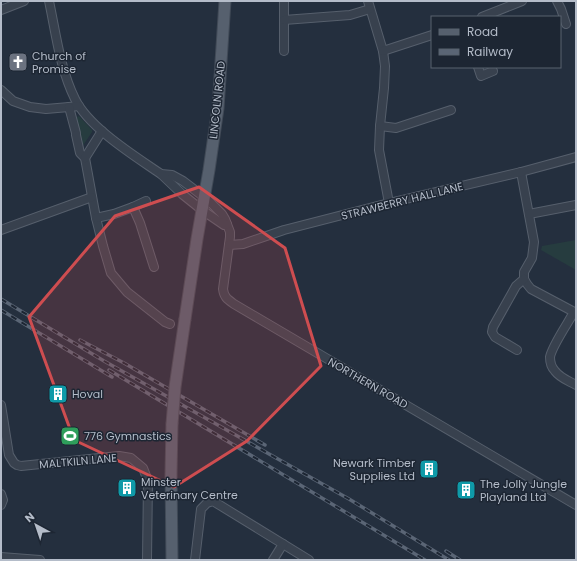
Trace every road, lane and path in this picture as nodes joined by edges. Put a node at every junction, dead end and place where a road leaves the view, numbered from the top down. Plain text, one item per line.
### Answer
1 (24, 1) edge
2 (49, 1) edge
3 (225, 1) edge
4 (284, 1) edge
5 (522, 1) edge
6 (557, 1) edge
7 (369, 5) edge
8 (1, 10) edge
9 (484, 16) edge
10 (284, 20) junction
11 (566, 24) dead end
12 (431, 35) edge
13 (284, 51) dead end
14 (383, 51) junction
15 (478, 68) edge
16 (493, 71) dead end
17 (1, 90) edge
18 (79, 106) junction
19 (69, 107) junction
20 (451, 110) dead end
21 (380, 126) junction
22 (102, 131) junction
23 (576, 157) edge
24 (85, 158) junction
25 (521, 172) junction
26 (161, 174) junction
27 (92, 197) junction
28 (205, 198) junction
29 (146, 201) dead end
30 (389, 203) junction
31 (576, 206) edge
32 (133, 208) junction
33 (202, 210) junction
34 (529, 214) junction
35 (96, 218) junction
36 (227, 224) junction
37 (1, 230) edge
38 (229, 245) junction
39 (154, 267) dead end
40 (524, 279) junction
41 (575, 313) edge
42 (170, 324) dead end
43 (517, 350) dead end
44 (576, 385) edge
45 (1, 405) edge
46 (1, 494) edge
47 (1, 505) edge
48 (576, 505) edge
49 (283, 544) junction
50 (1, 557) edge
51 (40, 560) edge
52 (147, 560) edge
53 (172, 560) edge
54 (195, 560) edge
55 (273, 560) edge
56 (309, 560) edge

1 - 8 street
2 - 18 street
3 - 28 main road, LINCOLN ROAD
4 - 10 street
5 - 9 street
6 - 11 street
7 - 10 street
7 - 14 street
10 - 13 street
12 - 14 street
14 - 21 street
15 - 16 street
17 - 19 street
18 - 19 street
18 - 22 street
19 - 24 street
20 - 21 street
21 - 30 street
22 - 24 street
22 - 26 street
23 - 25 street, STRAWBERRY HALL LANE
24 - 27 street
25 - 30 street, STRAWBERRY HALL LANE
25 - 34 street
26 - 28 street, NORTHERN ROAD
26 - 33 street
27 - 35 street
27 - 37 street
28 - 33 main road, LINCOLN ROAD
28 - 36 street, NORTHERN ROAD
29 - 32 street
30 - 38 street, STRAWBERRY HALL LANE
31 - 34 street
32 - 35 street
32 - 39 street
33 - 36 street
33 - 53 main road, LINCOLN ROAD, bridge
34 - 40 street
35 - 42 street
36 - 38 street, NORTHERN ROAD
38 - 48 street, NORTHERN ROAD
40 - 41 street
40 - 43 street
41 - 44 street
45 - 52 street, MALTKILN LANE
46 - 47 street
49 - 54 street
49 - 55 street
49 - 56 street
50 - 51 street

